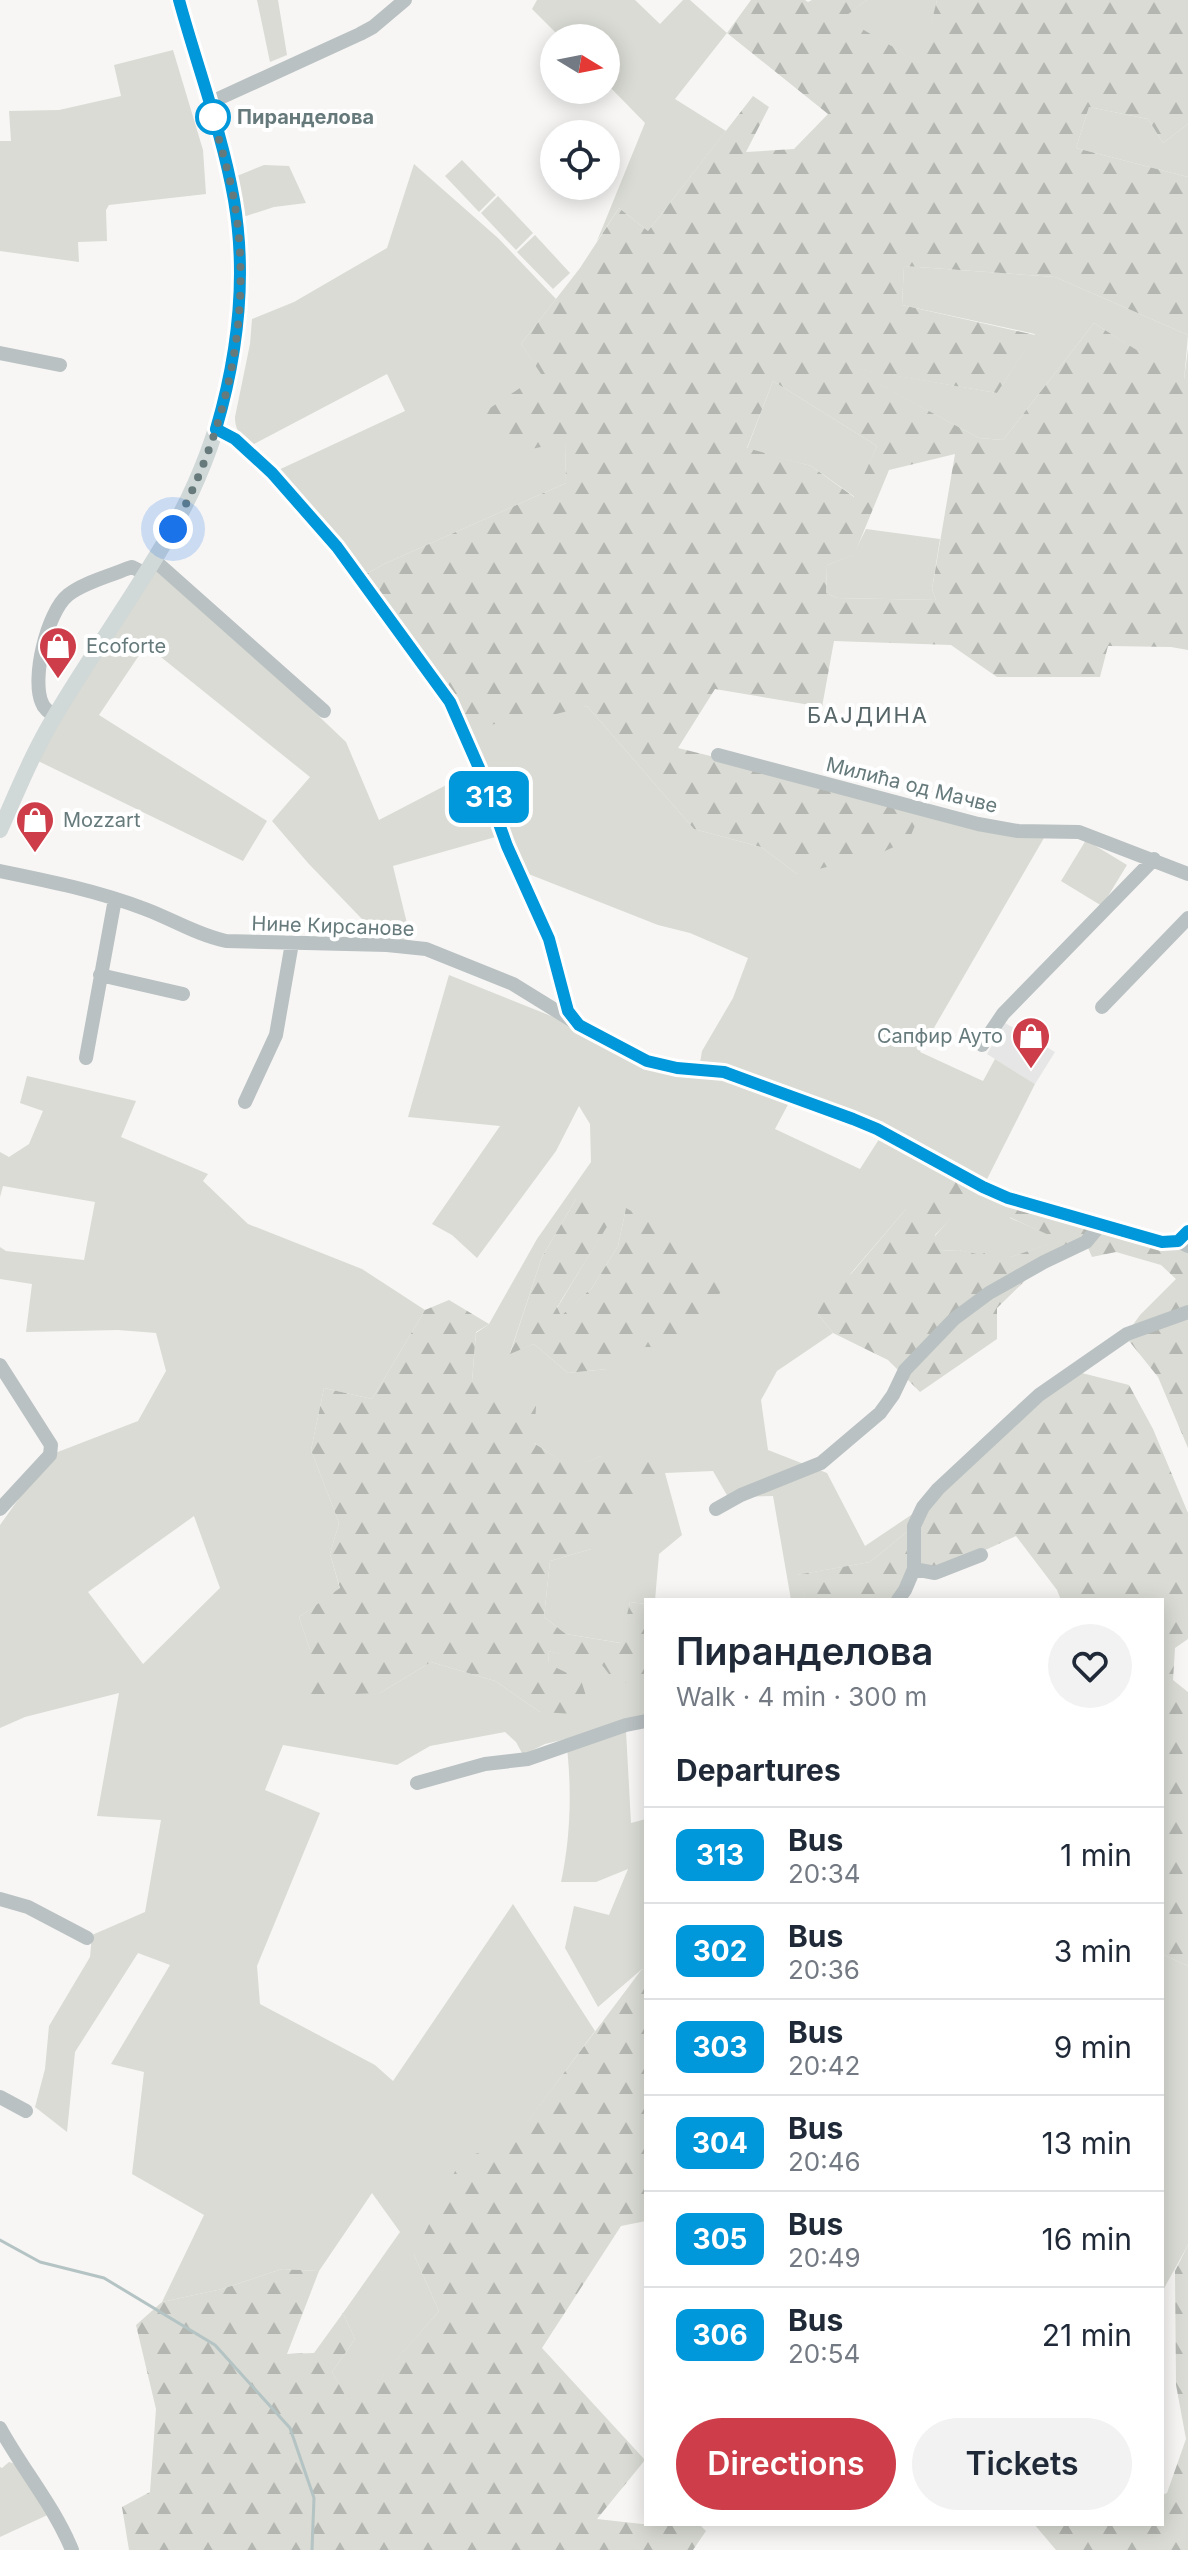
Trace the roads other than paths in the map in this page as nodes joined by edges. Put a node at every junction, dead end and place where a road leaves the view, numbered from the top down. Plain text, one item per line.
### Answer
1 (179, 0) edge
2 (405, 0) edge
3 (209, 103) junction
4 (0, 353) edge
5 (60, 365) dead end
6 (216, 429) junction
7 (150, 567) junction
8 (324, 711) dead end
9 (55, 716) junction
10 (718, 755) dead end
11 (0, 830) edge
12 (1154, 859) junction
13 (0, 871) edge
14 (1188, 874) edge
15 (115, 899) junction
16 (1188, 918) edge
17 (292, 943) junction
18 (100, 975) junction
19 (183, 994) dead end
20 (1102, 1007) dead end
21 (579, 1025) junction
22 (982, 1045) dead end
23 (86, 1058) dead end
24 (245, 1102) dead end
25 (1100, 1225) junction
26 (1185, 1239) edge
27 (1188, 1312) edge
28 (3, 1376) edge
29 (0, 1509) edge
30 (716, 1509) dead end
31 (981, 1555) dead end
32 (914, 1569) junction
33 (899, 1598) edge
34 (644, 1722) edge
35 (417, 1783) dead end
36 (0, 1899) edge
37 (87, 1938) dead end
38 (0, 2097) edge
39 (26, 2111) dead end
40 (0, 2428) edge
41 (72, 2550) edge

1 - 3 main road
2 - 3 street
3 - 6 main road
4 - 5 street
6 - 7 main road
6 - 21 street
7 - 8 street
7 - 9 main road
7 - 9 street
9 - 11 main road
10 - 12 street, Милића од Мачве
12 - 14 street, Милића од Мачве
12 - 22 street
13 - 15 street, Нине Кирсанове
15 - 17 street, Нине Кирсанове
15 - 18 street
16 - 20 street
17 - 21 street, Нине Кирсанове
17 - 24 street
18 - 19 street
18 - 23 street
21 - 25 street, Нине Кирсанове
25 - 26 street, Нине Кирсанове
25 - 30 street
27 - 32 street
28 - 29 street
31 - 32 street
32 - 33 street
34 - 35 street
36 - 37 street
38 - 39 street
40 - 41 street

